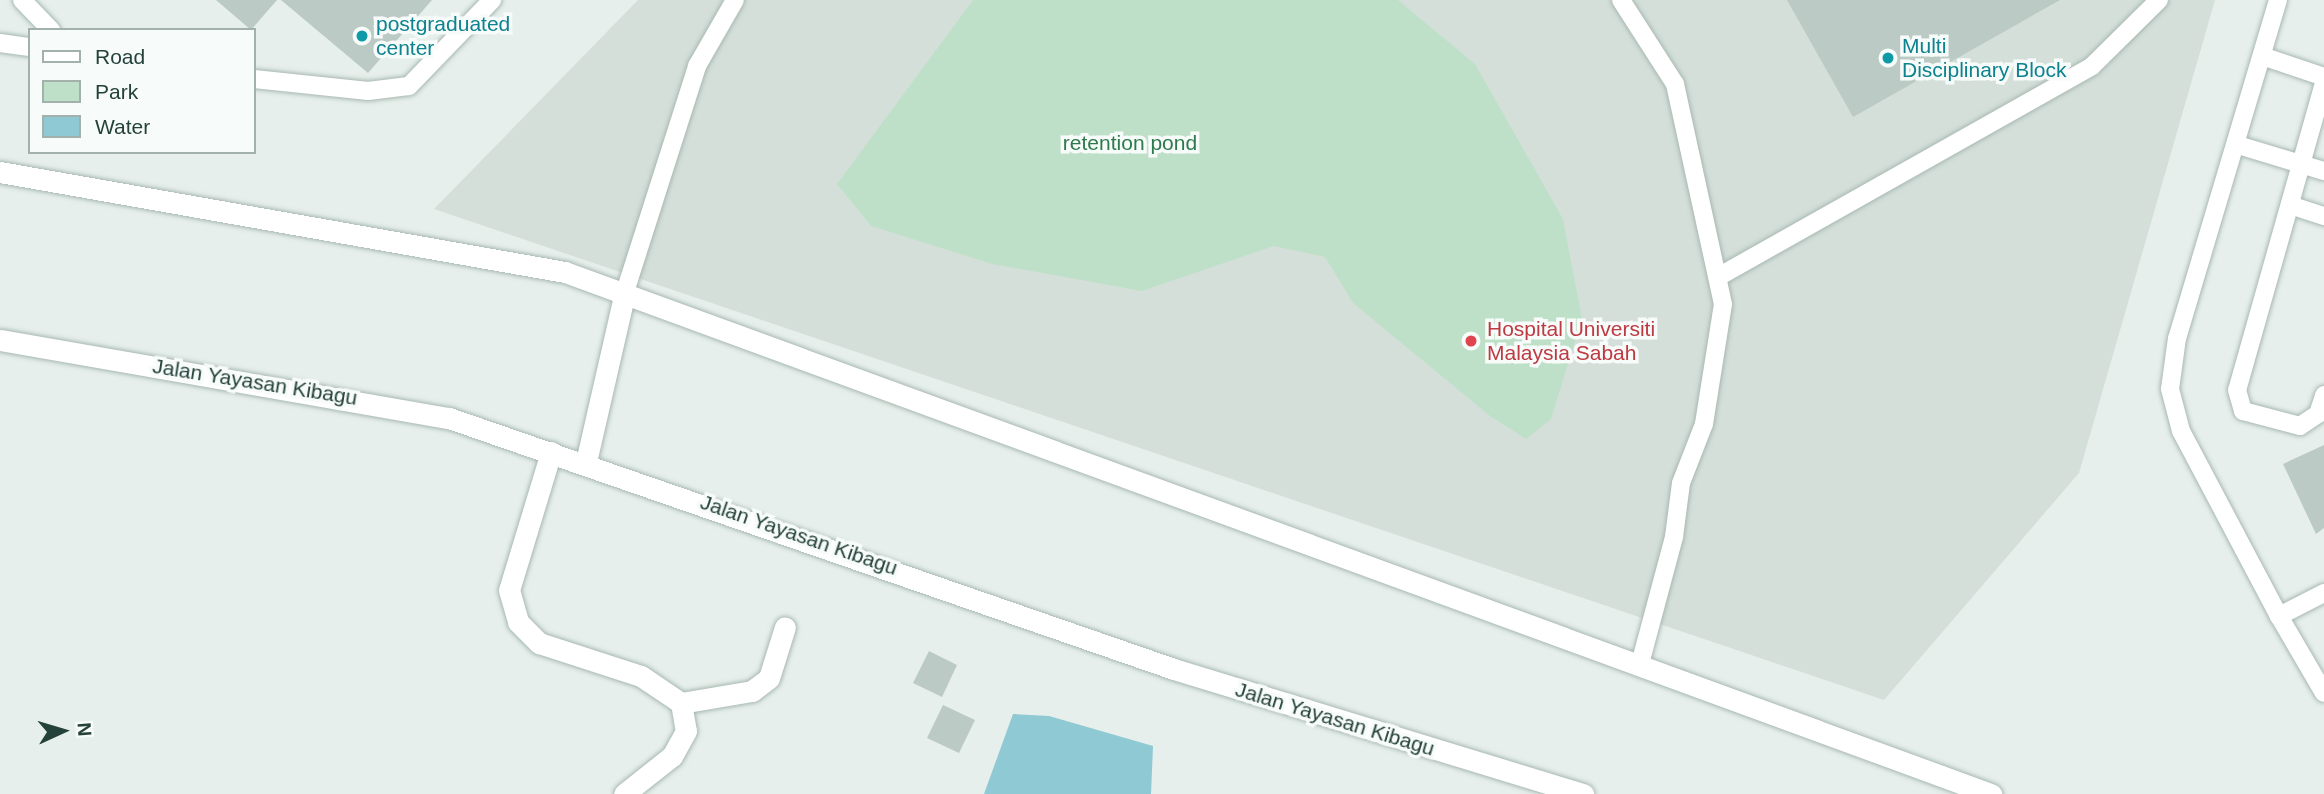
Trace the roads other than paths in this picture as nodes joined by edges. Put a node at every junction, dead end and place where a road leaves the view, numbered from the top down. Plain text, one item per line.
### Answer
1 (22, 0) edge
2 (492, 0) edge
3 (735, 0) edge
4 (1621, 0) edge
5 (2159, 0) edge
6 (2278, 0) edge
7 (49, 28) edge
8 (0, 43) edge
9 (28, 47) edge
10 (2262, 56) junction
11 (2324, 77) edge
12 (256, 79) edge
13 (2324, 83) edge
14 (2238, 145) junction
15 (2304, 165) junction
16 (2324, 171) edge
17 (0, 172) edge
18 (2293, 206) junction
19 (2324, 216) edge
20 (1718, 277) junction
21 (625, 292) junction
22 (0, 340) edge
23 (2324, 395) edge
24 (551, 452) junction
25 (586, 462) junction
26 (2324, 593) edge
27 (2279, 616) junction
28 (785, 627) dead end
29 (1640, 664) junction
30 (2324, 693) edge
31 (681, 703) junction
32 (624, 794) edge
33 (1583, 794) edge
34 (1991, 794) edge

1 - 7 lane
2 - 12 lane
3 - 21 lane
4 - 20 lane
5 - 20 lane
6 - 10 lane
8 - 9 lane
10 - 11 lane
10 - 14 lane
13 - 15 lane
14 - 15 lane
14 - 27 lane
15 - 16 lane
15 - 18 lane
17 - 21 street
18 - 19 lane
18 - 23 lane
20 - 29 lane
21 - 25 street
21 - 29 street
22 - 24 street, Jalan Yayasan Kibagu
24 - 25 street, Jalan Yayasan Kibagu
24 - 31 street
25 - 33 street, Jalan Yayasan Kibagu
26 - 27 lane
27 - 30 lane
28 - 31 street
29 - 34 street
31 - 32 street

